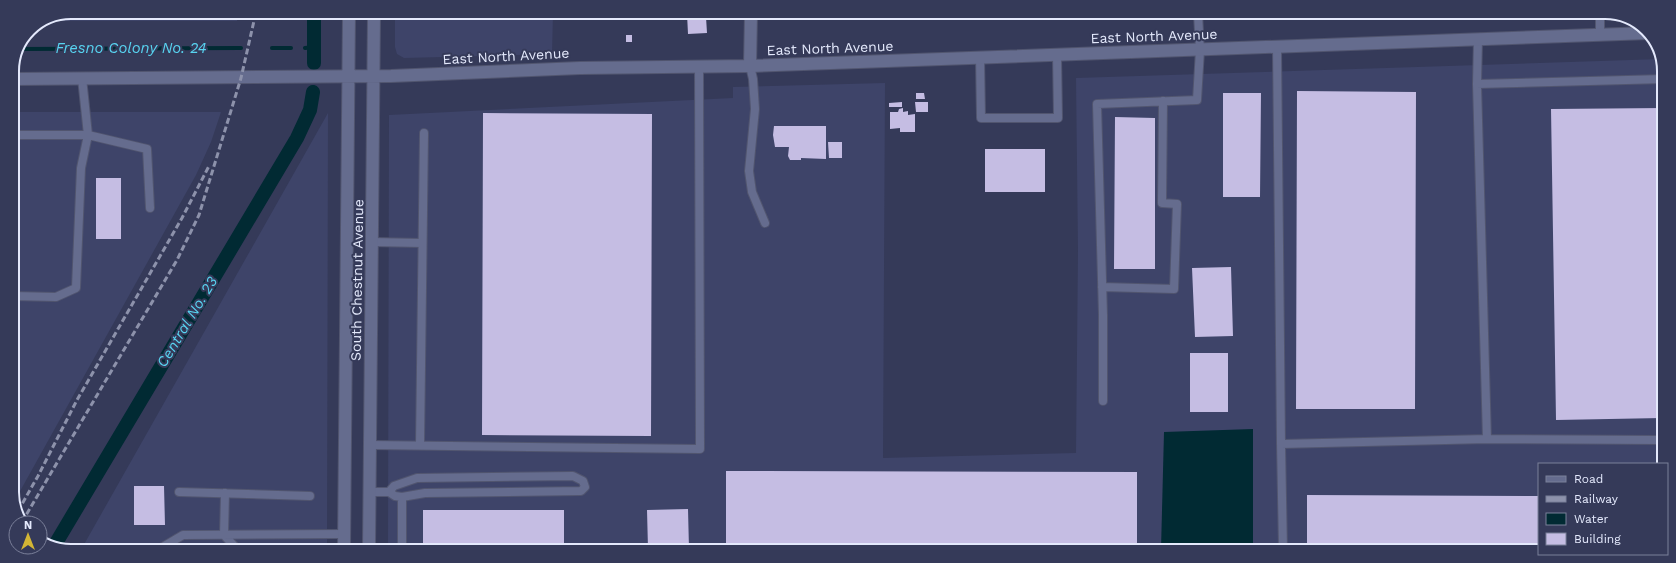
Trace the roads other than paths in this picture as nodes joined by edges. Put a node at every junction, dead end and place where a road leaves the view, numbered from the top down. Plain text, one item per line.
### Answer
1 (349, 19) edge
2 (374, 19) edge
3 (751, 19) edge
4 (1198, 19) edge
5 (1600, 19) edge
6 (1641, 33) edge
7 (1600, 35) junction
8 (1478, 39) junction
9 (1277, 47) junction
10 (1200, 50) junction
11 (1057, 55) junction
12 (980, 57) junction
13 (699, 66) junction
14 (750, 66) junction
15 (349, 77) junction
16 (374, 77) junction
17 (82, 78) junction
18 (19, 79) edge
19 (1657, 79) edge
20 (1478, 84) junction
21 (1163, 101) junction
22 (424, 133) dead end
23 (19, 135) edge
24 (88, 135) junction
25 (150, 208) dead end
26 (765, 223) dead end
27 (372, 242) junction
28 (422, 243) junction
29 (1102, 287) junction
30 (19, 296) edge
31 (1103, 401) dead end
32 (1487, 439) junction
33 (1657, 440) edge
34 (1281, 444) junction
35 (370, 445) junction
36 (420, 445) junction
37 (179, 492) dead end
38 (369, 492) junction
39 (389, 492) junction
40 (225, 493) junction
41 (310, 496) dead end
42 (402, 497) junction
43 (344, 534) junction
44 (224, 535) junction
45 (168, 544) edge
46 (232, 544) edge
47 (344, 544) edge
48 (369, 544) edge
49 (402, 544) edge
50 (1282, 544) edge

1 - 15 street, South Chestnut Avenue
2 - 16 street, South Chestnut Avenue
3 - 14 street
4 - 10 lane
5 - 7 lane
6 - 7 street, East North Avenue
7 - 8 street, East North Avenue
8 - 9 street, East North Avenue
8 - 20 lane
9 - 10 street, East North Avenue
9 - 34 lane
10 - 11 street, East North Avenue
10 - 21 lane
11 - 12 street, East North Avenue
11 - 12 lane
12 - 14 street, East North Avenue
13 - 14 street, East North Avenue
13 - 16 street, East North Avenue
13 - 36 lane
14 - 26 lane
15 - 16 street, East North Avenue
15 - 17 street, East North Avenue
15 - 43 street, South Chestnut Avenue
16 - 27 street, South Chestnut Avenue
17 - 18 street, East North Avenue
17 - 24 lane
19 - 20 lane
20 - 32 lane
21 - 29 lane
21 - 29 lane
22 - 28 lane
23 - 24 lane
24 - 25 lane
24 - 30 lane
27 - 28 lane
27 - 35 street, South Chestnut Avenue
28 - 36 lane
29 - 31 lane
32 - 33 lane
32 - 34 lane
34 - 50 lane
35 - 36 lane
35 - 38 street, South Chestnut Avenue
37 - 40 lane
38 - 39 lane
38 - 48 street, South Chestnut Avenue
39 - 42 lane
39 - 42 lane
40 - 41 lane
40 - 44 lane
42 - 49 lane
43 - 44 lane
43 - 47 street, South Chestnut Avenue
44 - 45 lane
44 - 46 lane

